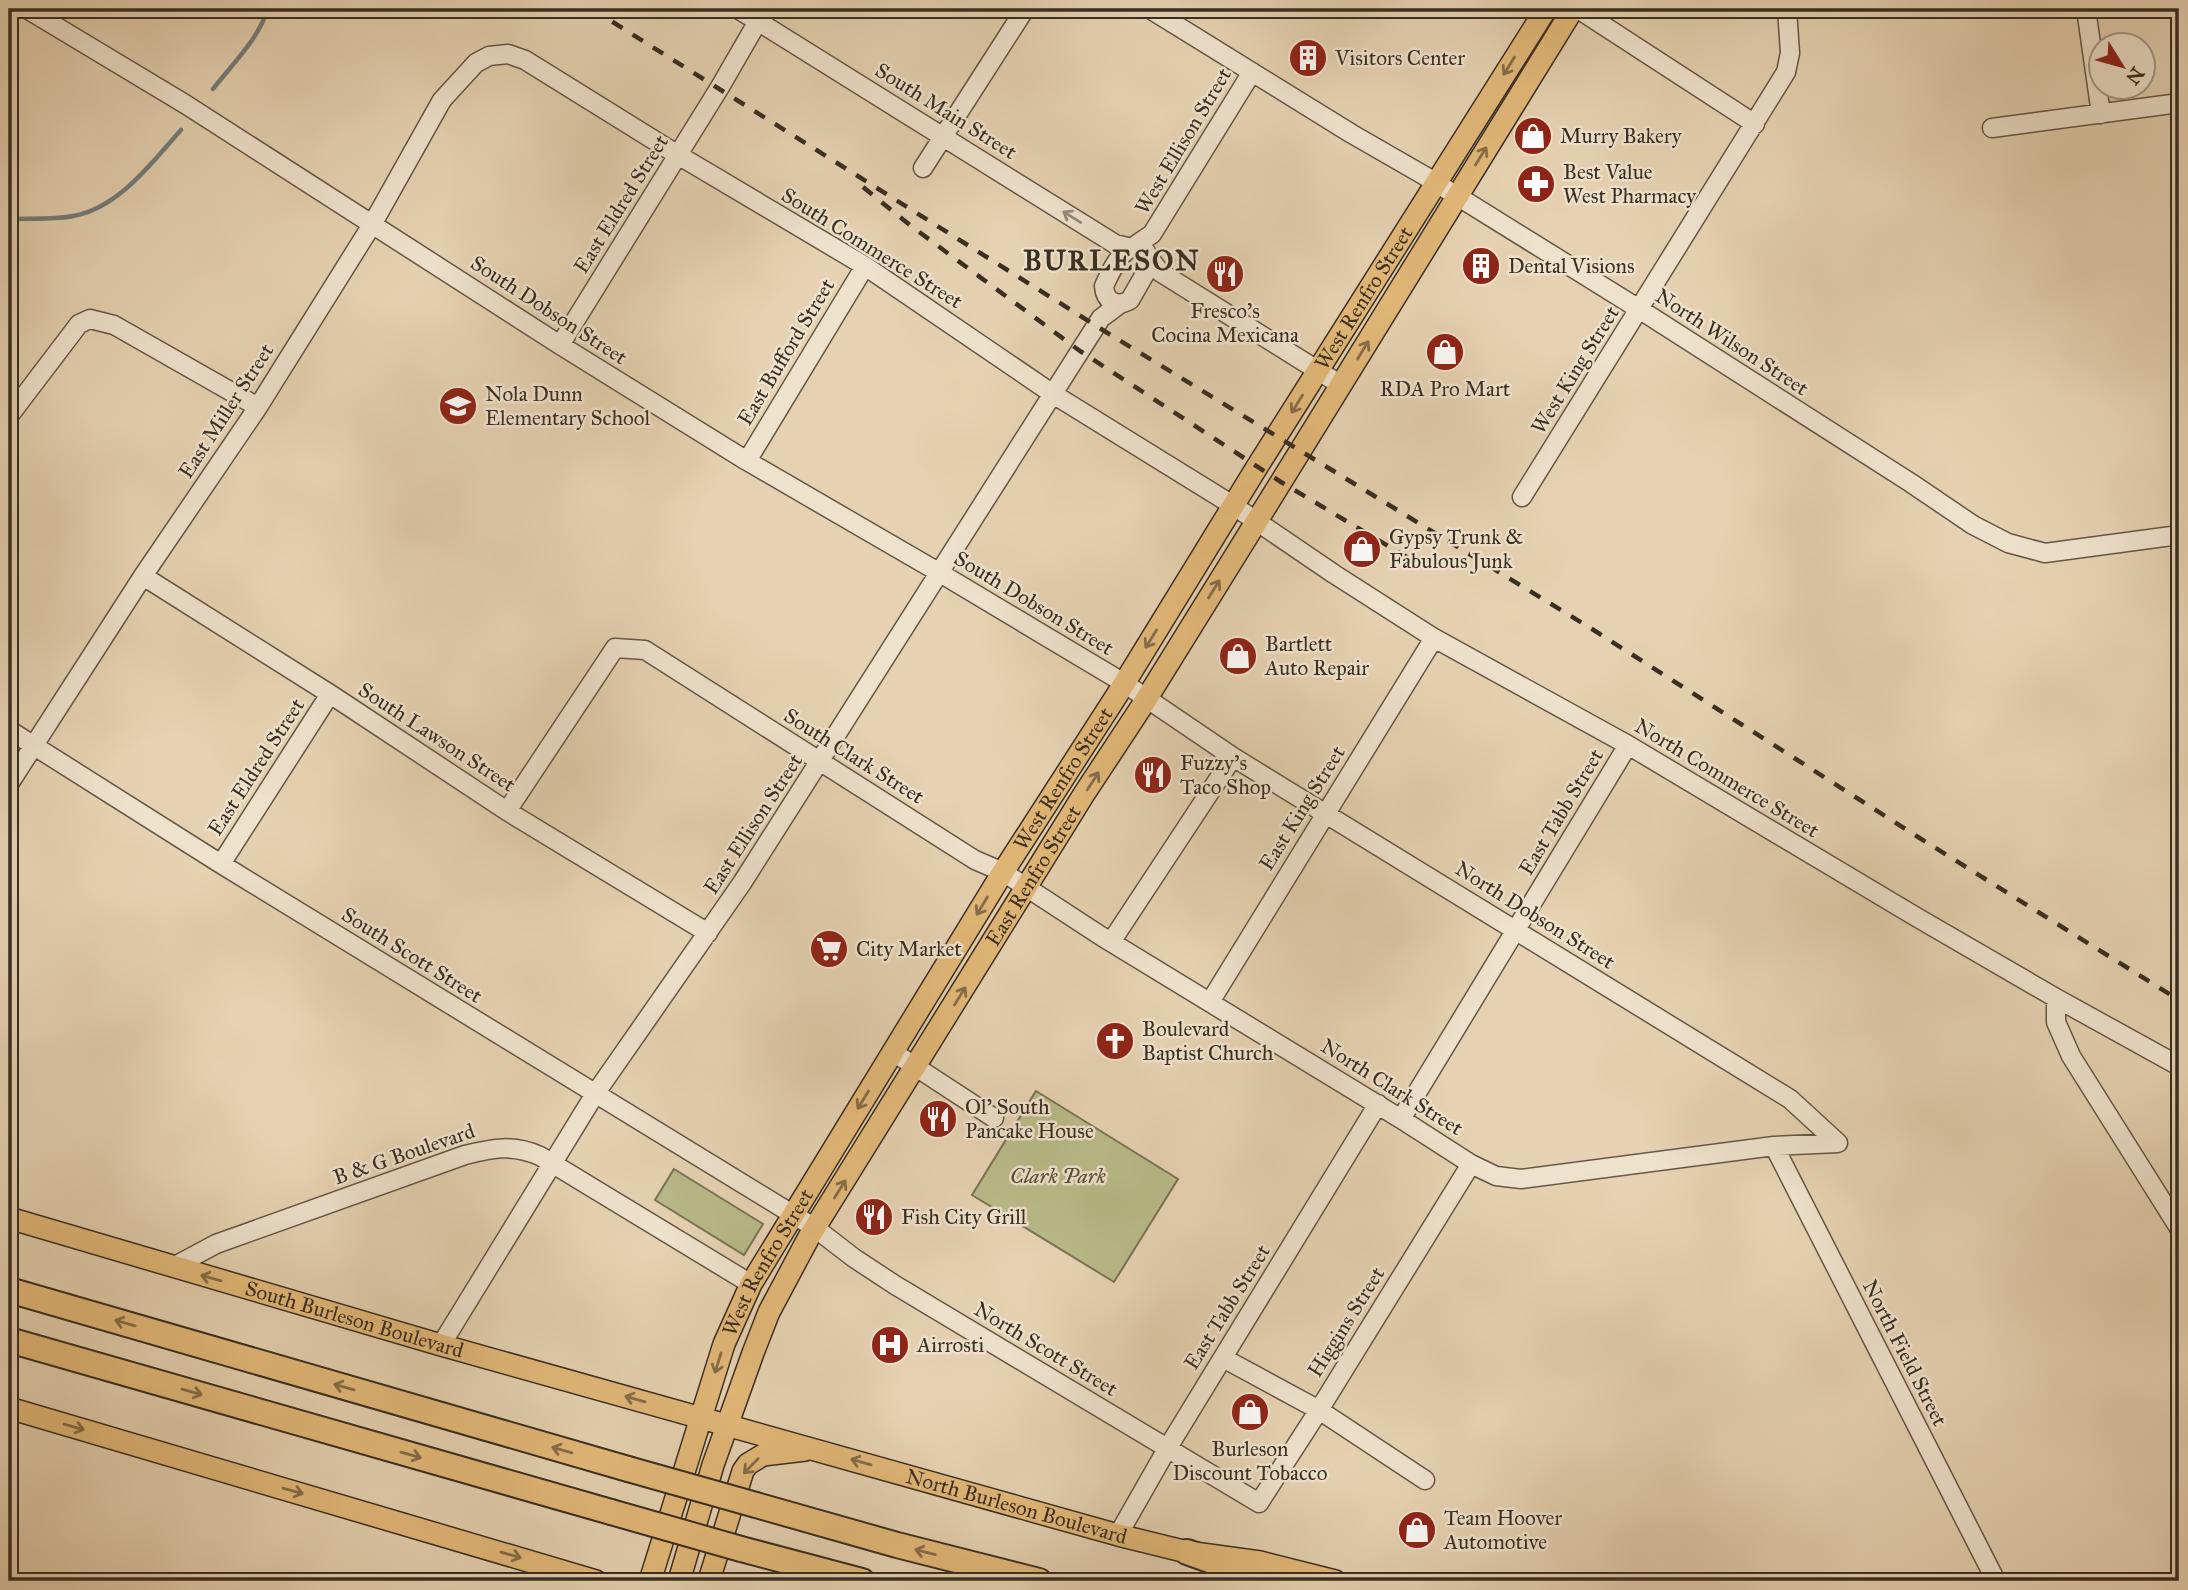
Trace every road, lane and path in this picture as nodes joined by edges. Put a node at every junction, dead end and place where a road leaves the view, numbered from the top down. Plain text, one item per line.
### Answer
1 (27, 9) edge
2 (738, 9) edge
3 (1025, 9) edge
4 (1150, 9) edge
5 (1546, 9) edge
6 (1575, 9) edge
7 (1787, 9) edge
8 (2087, 9) edge
9 (761, 15) edge
10 (479, 62) joint
11 (1252, 72) junction
12 (2179, 103) edge
13 (2101, 114) junction
14 (1755, 124) junction
15 (1993, 128) dead end
16 (943, 136) junction
17 (678, 155) junction
18 (923, 168) dead end
19 (1436, 182) junction
20 (1456, 195) junction
21 (373, 223) junction
22 (1152, 234) joint
23 (1141, 252) junction
24 (865, 266) junction
25 (1105, 291) junction
26 (1120, 304) junction
27 (1639, 309) junction
28 (1099, 322) junction
29 (560, 345) junction
30 (1318, 370) junction
31 (1341, 385) junction
32 (1053, 394) junction
33 (258, 407) junction
34 (9, 416) edge
35 (1301, 450) joint
36 (747, 461) junction
37 (1522, 497) dead end
38 (1234, 506) junction
39 (1256, 522) junction
40 (2179, 535) edge
41 (940, 573) junction
42 (143, 576) junction
43 (1434, 638) junction
44 (1124, 683) junction
45 (330, 694) junction
46 (1146, 699) junction
47 (9, 730) edge
48 (1628, 745) junction
49 (34, 746) junction
50 (1233, 757) junction
51 (820, 763) junction
52 (9, 784) edge
53 (508, 811) junction
54 (1325, 813) junction
55 (221, 864) junction
56 (1003, 872) junction
57 (1027, 888) junction
58 (1516, 930) junction
59 (708, 933) junction
60 (1111, 942) junction
61 (2056, 998) junction
62 (1210, 1002) junction
63 (893, 1052) junction
64 (916, 1066) junction
65 (2179, 1066) edge
66 (596, 1094) junction
67 (1378, 1104) junction
68 (994, 1118) dead end
69 (1401, 1119) junction
70 (1774, 1146) junction
71 (553, 1163) junction
72 (1471, 1164) junction
73 (794, 1216) junction
74 (9, 1218) edge
75 (814, 1228) junction
76 (2179, 1228) edge
77 (173, 1267) junction
78 (751, 1284) junction
79 (9, 1290) edge
80 (9, 1340) edge
81 (441, 1345) junction
82 (1223, 1358) junction
83 (9, 1409) edge
84 (1319, 1410) junction
85 (701, 1417) junction
86 (728, 1425) junction
87 (814, 1449) junction
88 (1167, 1449) junction
89 (1425, 1480) dead end
90 (1259, 1503) joint
91 (1118, 1535) junction
92 (741, 1549) junction
93 (1187, 1552) junction
94 (596, 1581) edge
95 (650, 1581) edge
96 (679, 1581) edge
97 (711, 1581) edge
98 (824, 1581) edge
99 (862, 1581) edge
100 (1039, 1581) edge
101 (1268, 1581) edge
102 (1335, 1581) edge
103 (1996, 1581) edge

1 - 21 street, South Dobson Street
2 - 9 street, South Main Street
3 - 16 street
4 - 11 street, North Wilson Street
5 -> 19 main road, West Renfro Street
6 - 14 street
20 -> 6 main road, West Renfro Street
7 - 14 street, West King Street
8 - 13 street
9 - 16 street, South Main Street
9 - 17 street, East Eldred Street
10 - 17 street, South Commerce Street
10 - 21 street, East Miller Street
11 - 19 street, North Wilson Street
11 - 22 street, West Ellison Street
12 - 13 street
13 - 15 street
14 - 27 street, West King Street
16 - 18 street
23 -> 16 street, South Main Street
17 - 24 street, South Commerce Street
17 - 29 street, East Eldred Street
19 - 20 street, North Wilson Street
19 - 30 main road, West Renfro Street
20 - 27 street, North Wilson Street
31 -> 20 main road, West Renfro Street
21 - 29 street, South Dobson Street
21 - 33 street, East Miller Street
22 - 23 street, East Ellison Street
23 - 25 street, East Ellison Street
23 - 26 street, East Ellison Street
23 - 30 street, South Main Street
24 - 32 street, South Commerce Street
24 - 36 street, East Bufford Street
25 - 26 street
25 - 28 street, East Ellison Street
26 - 28 street, East Ellison Street
27 - 37 street, West King Street
27 - 40 street, North Wilson Street
28 - 32 street, East Ellison Street
29 - 36 street, South Dobson Street
30 - 31 street, South Main Street
30 -> 38 main road, West Renfro Street
31 - 35 main road, West Renfro Street
32 - 38 street, South Commerce Street
32 - 41 street, East Ellison Street
33 - 34 street
33 - 42 street, East Miller Street
35 - 39 main road, East Renfro Street
36 - 41 street, South Dobson Street
38 - 39 street, South Commerce Street
38 -> 44 main road, West Renfro Street
39 - 43 street, North Commerce Street
46 -> 39 main road, East Renfro Street
41 - 44 street, South Dobson Street
41 - 51 street, East Ellison Street
42 - 45 street, South Lawson Street
42 - 49 street, East Miller Street
43 - 48 street, North Commerce Street
43 - 54 street, East King Street
44 - 46 street, South Dobson Street
44 - 56 main road, West Renfro Street
45 - 53 street, South Lawson Street
45 - 55 street, East Eldred Street
46 - 50 street, North Dobson Street
57 -> 46 main road, East Renfro Street
47 - 49 street, South Scott Street
48 - 58 street, East Tabb Street
48 - 61 street, North Commerce Street
49 - 52 street, East Miller Street
49 - 55 street, South Scott Street
50 - 54 street, North Dobson Street
50 - 60 street
51 - 53 street, South Clark Street
51 - 56 street, South Clark Street
51 - 59 street, East Ellison Street
53 - 59 street, South Lawson Street
54 - 58 street, North Dobson Street
54 - 62 street, East King Street
55 - 66 street, South Scott Street
56 - 57 street, South Clark Street
56 -> 63 main road, West Renfro Street
57 - 60 street, North Clark Street
64 -> 57 main road, East Renfro Street
58 - 69 street, East Tabb Street
58 - 70 street, North Dobson Street
59 - 66 street, East Ellison Street
60 - 62 street, North Clark Street
61 - 65 street, North Commerce Street
61 - 76 street
62 - 67 street, North Clark Street
63 - 64 street
63 -> 73 main road, West Renfro Street
64 - 68 street
75 -> 64 main road, East Renfro Street
66 - 71 street, East Ellison Street
66 - 73 street, South Scott Street
67 - 69 street, North Clark Street
67 - 82 street, East Tabb Street
69 - 72 street, North Clark Street
70 - 72 street, North Clark Street
70 - 103 street, North Field Street
71 - 77 street, B & G Boulevard
71 - 78 street, B & G Boulevard
71 - 81 street, East Ellison Street
72 - 84 street, Higgins Street
73 - 75 street, North Scott Street
73 - 78 main road, West Renfro Street
74 - 77 main road, South Burleson Boulevard
75 - 86 main road, East Renfro Street
75 - 88 street, North Scott Street
81 -> 77 main road, South Burleson Boulevard
78 -> 85 main road, West Renfro Street
100 -> 79 highway, bridge
80 -> 92 highway, bridge
85 -> 81 main road, South Burleson Boulevard
82 - 84 street
82 - 88 street, East Tabb Street
83 -> 94 main road
84 - 89 street
84 - 90 street, Higgins Street
85 - 86 main road, North Burleson Boulevard
85 - 95 main road, West Renfro Street
86 - 87 main road, North Burleson Boulevard
86 - 96 main road
91 -> 87 main road, North Burleson Boulevard
87 -> 97 main road
88 - 90 street, North Scott Street
88 - 91 street, East Tabb Street
91 - 93 main road, North Burleson Boulevard
92 - 98 highway
92 - 99 highway
93 - 101 highway
93 - 102 main road, North Burleson Boulevard

